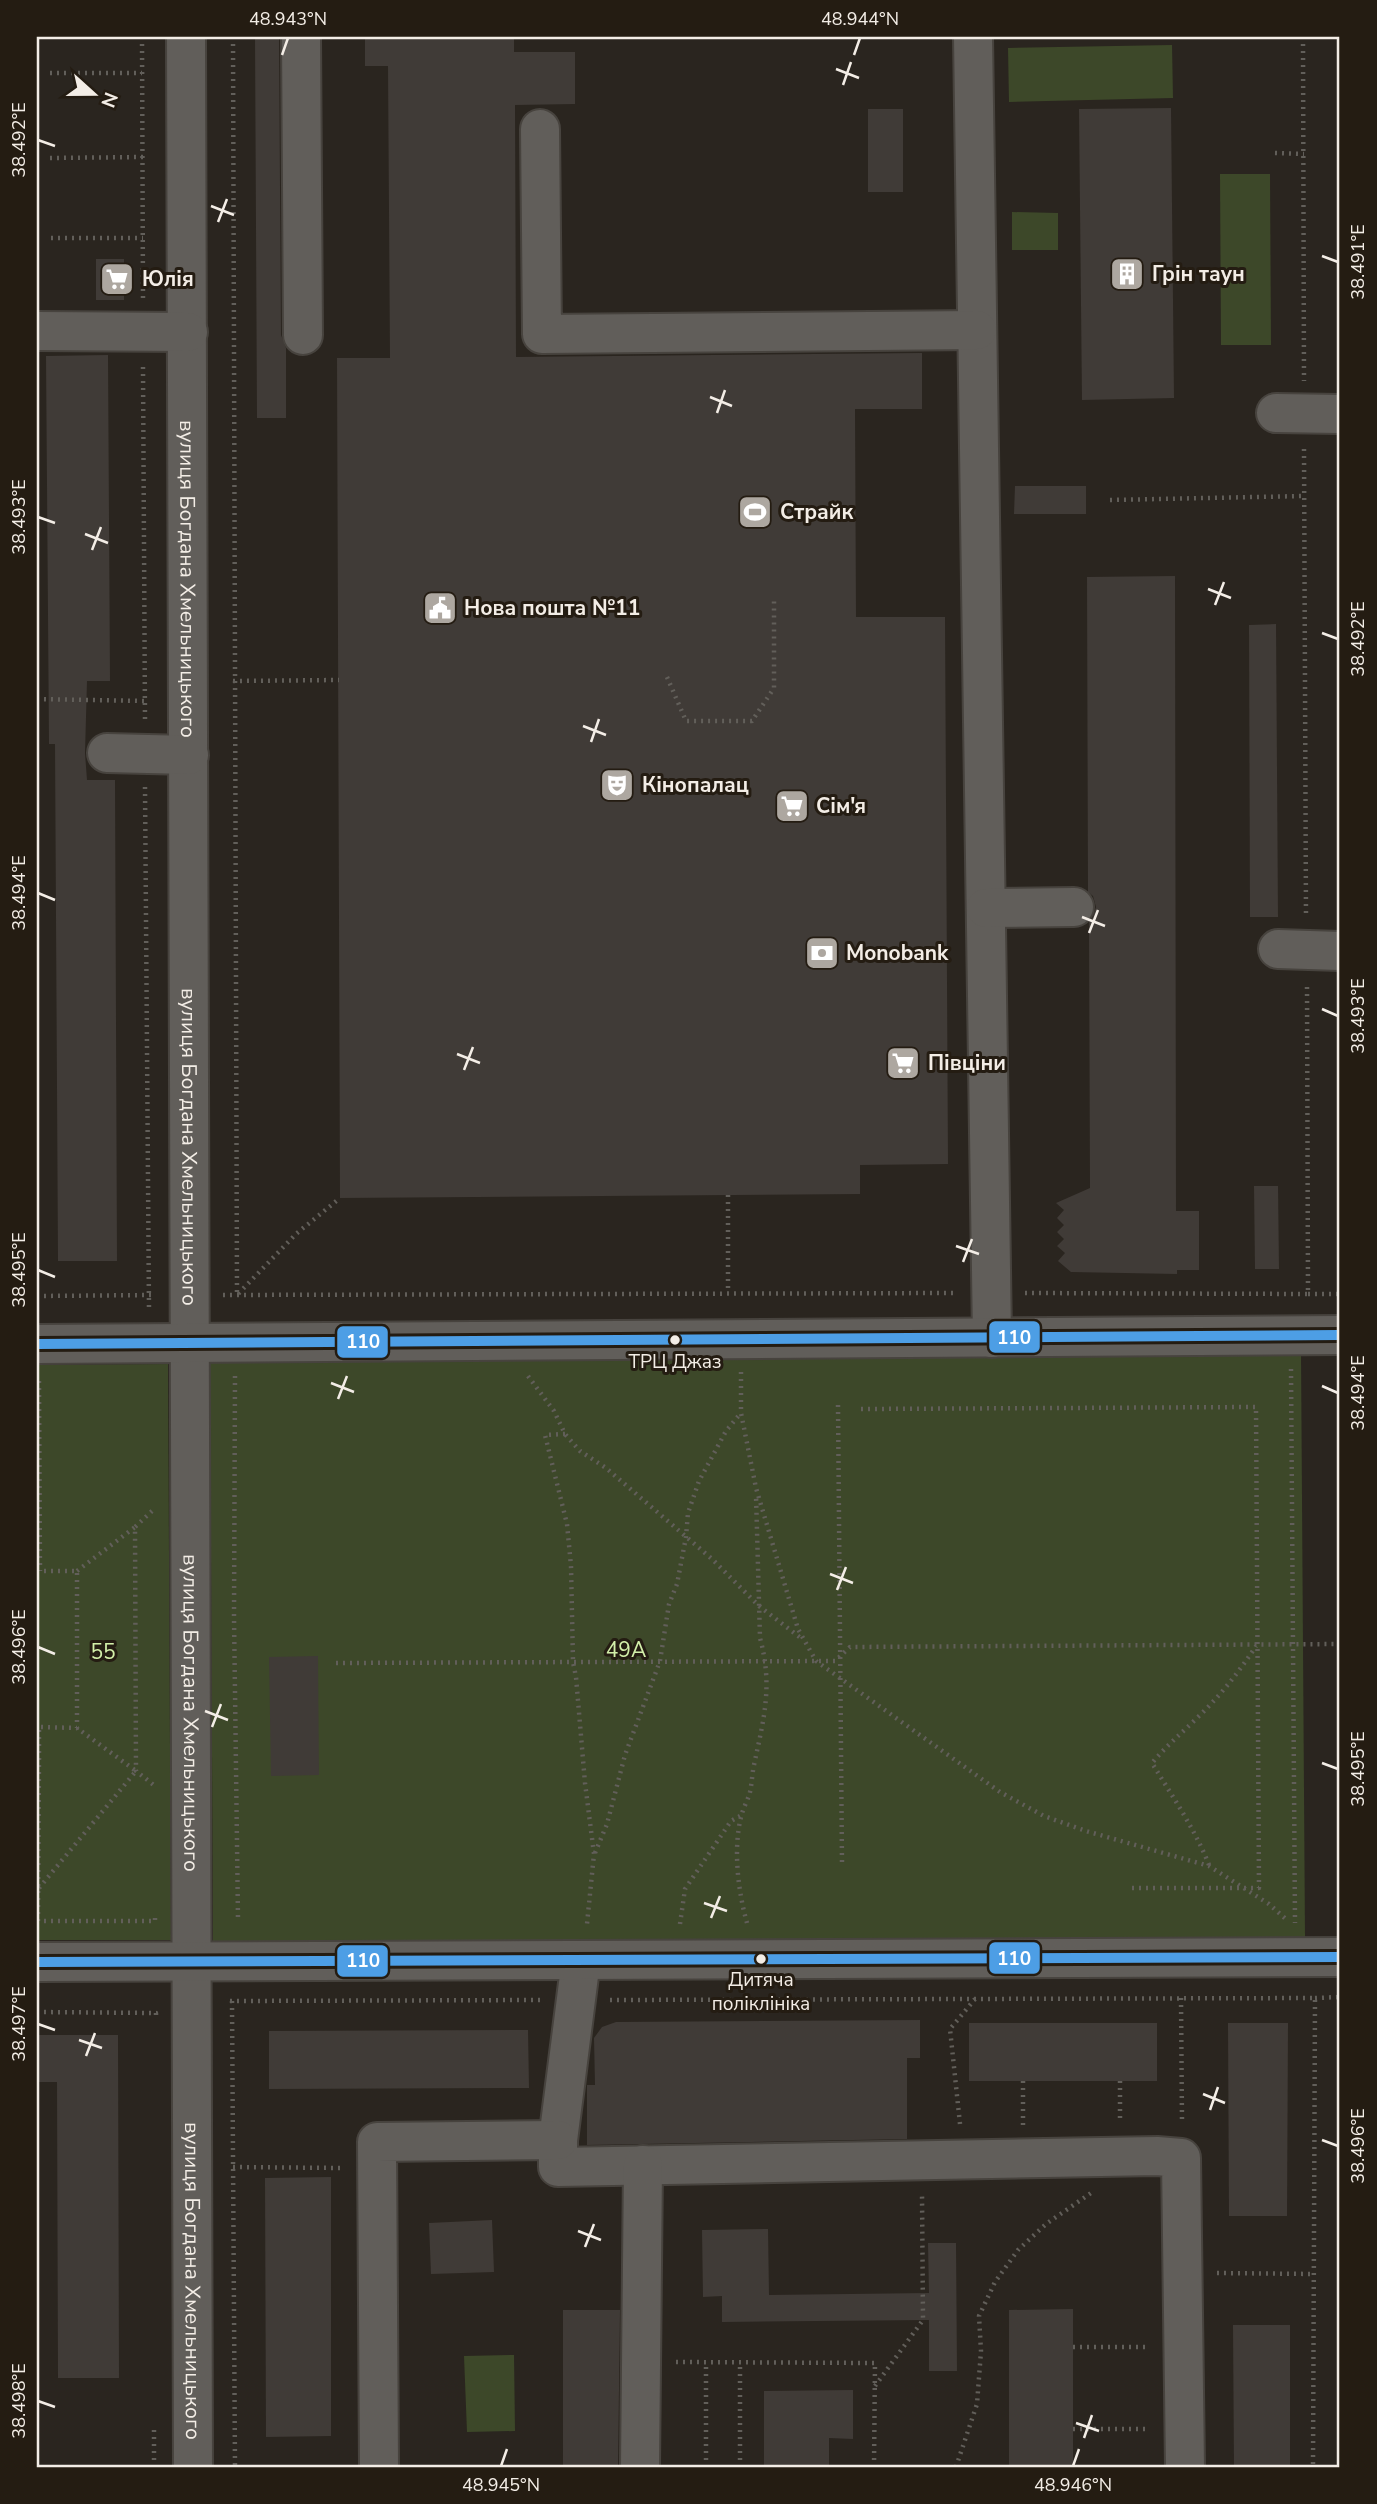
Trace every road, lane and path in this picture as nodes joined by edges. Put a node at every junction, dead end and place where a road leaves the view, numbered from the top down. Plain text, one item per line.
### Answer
1 (142, 37) edge
2 (186, 37) edge
3 (233, 37) edge
4 (301, 37) edge
5 (973, 37) edge
6 (50, 73) dead end
7 (142, 73) junction
8 (540, 128) dead end
9 (1275, 153) dead end
10 (1304, 154) dead end
11 (143, 157) junction
12 (50, 158) dead end
13 (51, 238) dead end
14 (143, 238) junction
15 (977, 330) junction
16 (37, 331) edge
17 (143, 332) junction
18 (188, 332) junction
19 (303, 335) dead end
20 (1276, 413) dead end
21 (1340, 414) edge
22 (1304, 496) dead end
23 (1110, 500) dead end
24 (774, 599) dead end
25 (667, 677) dead end
26 (339, 680) dead end
27 (233, 681) junction
28 (37, 699) edge
29 (145, 701) junction
30 (107, 753) dead end
31 (145, 754) junction
32 (189, 755) junction
33 (1074, 907) dead end
34 (986, 908) junction
35 (1278, 950) dead end
36 (1340, 951) edge
37 (728, 1195) dead end
38 (341, 1198) dead end
39 (728, 1293) dead end
40 (237, 1294) junction
41 (1291, 1294) dead end
42 (1308, 1294) dead end
43 (1340, 1294) edge
44 (1340, 1335) edge
45 (1291, 1336) junction
46 (992, 1338) junction
47 (236, 1342) junction
48 (149, 1343) junction
49 (190, 1343) junction
50 (38, 1362) edge
51 (742, 1368) dead end
52 (523, 1369) dead end
53 (838, 1405) dead end
54 (861, 1409) dead end
55 (741, 1413) junction
56 (565, 1434) junction
57 (756, 1488) junction
58 (152, 1500) dead end
59 (135, 1527) junction
60 (686, 1537) junction
61 (39, 1571) edge
62 (76, 1571) junction
63 (759, 1606) junction
64 (803, 1640) junction
65 (1257, 1644) junction
66 (1340, 1644) edge
67 (840, 1656) junction
68 (660, 1661) junction
69 (766, 1661) junction
70 (816, 1661) junction
71 (573, 1662) junction
72 (336, 1663) dead end
73 (77, 1728) junction
74 (38, 1758) edge
75 (136, 1771) junction
76 (155, 1799) dead end
77 (741, 1815) junction
78 (594, 1854) junction
79 (842, 1864) dead end
80 (1209, 1866) junction
81 (39, 1888) junction
82 (1132, 1888) dead end
83 (1243, 1888) junction
84 (155, 1907) dead end
85 (38, 1910) edge
86 (238, 1919) dead end
87 (38, 1921) edge
88 (747, 1923) dead end
89 (680, 1924) dead end
90 (1292, 1939) junction
91 (584, 1942) junction
92 (1340, 1956) edge
93 (190, 1961) junction
94 (37, 1962) edge
95 (1340, 1997) edge
96 (1181, 1998) junction
97 (1315, 1998) junction
98 (976, 1999) junction
99 (576, 2000) junction
100 (37, 2012) edge
101 (156, 2013) dead end
102 (558, 2140) junction
103 (1181, 2158) junction
104 (922, 2160) junction
105 (965, 2160) junction
106 (643, 2165) junction
107 (233, 2167) junction
108 (377, 2168) junction
109 (1100, 2187) dead end
110 (1183, 2273) junction
111 (1314, 2274) junction
112 (1073, 2347) dead end
113 (1184, 2348) junction
114 (640, 2361) junction
115 (706, 2362) junction
116 (740, 2362) junction
117 (874, 2386) junction
118 (1073, 2429) dead end
119 (1184, 2429) junction
120 (193, 2467) edge
121 (235, 2467) edge
122 (380, 2467) edge
123 (640, 2467) edge
124 (706, 2467) edge
125 (740, 2467) edge
126 (874, 2467) edge
127 (956, 2467) edge
128 (1185, 2467) edge
129 (1312, 2467) edge

1 - 7 path
2 - 18 street, вулиця Богдана Хмельницького
3 - 27 path
4 - 19 street
5 - 15 street
6 - 7 path
7 - 11 path
8 - 15 street
9 - 10 path
11 - 12 path
11 - 14 path
13 - 14 path
14 - 17 path
15 - 34 street
16 - 17 street
17 - 18 street
17 - 29 path
18 - 32 street, вулиця Богдана Хмельницького
20 - 21 street
22 - 23 path
24 - 25 path
26 - 27 path
27 - 40 path
28 - 29 path
29 - 31 path
30 - 31 street
31 - 32 street
31 - 48 path
32 - 49 street, вулиця Богдана Хмельницького
33 - 34 street
34 - 46 street
35 - 36 street
37 - 39 path
38 - 40 path
40 - 47 path
41 - 45 path
42 - 43 path
44 - 45 street
45 - 46 street
45 - 90 path
46 - 47 street
47 - 49 street
47 - 86 path
48 - 49 street
48 - 50 street
49 - 93 street, вулиця Богдана Хмельницького
50 - 61 path
51 - 55 path
52 - 56 path
53 - 67 path
54 - 65 path
55 - 57 path
55 - 60 path
56 - 60 path
56 - 71 path
57 - 63 path
57 - 64 path
58 - 59 path
59 - 62 path
59 - 75 path
60 - 63 path
60 - 68 path
61 - 62 path
62 - 73 path
63 - 64 path
63 - 69 path
64 - 70 path
65 - 66 path
65 - 67 path
65 - 80 path
65 - 83 path
67 - 70 path
67 - 79 path
68 - 69 path
68 - 71 path
68 - 78 path
69 - 70 path
69 - 77 path
70 - 80 path
71 - 72 path
71 - 78 path
73 - 74 path
73 - 75 path
74 - 81 path
75 - 76 path
75 - 81 path
77 - 88 path
77 - 89 path
78 - 91 path
80 - 83 path
81 - 85 path
82 - 83 path
83 - 90 path
84 - 87 path
85 - 87 path
90 - 91 street
90 - 92 street
91 - 93 street
91 - 99 street
93 - 94 street
93 - 120 street, вулиця Богдана Хмельницького
95 - 97 path
96 - 97 path
96 - 98 path
96 - 103 path
97 - 111 path
98 - 99 path
98 - 105 path
99 - 102 street
99 - 107 path
100 - 101 path
102 - 106 street
102 - 108 street
103 - 105 street
103 - 110 street
104 - 105 street
104 - 106 street
104 - 117 path
106 - 114 street
107 - 108 path
107 - 121 path
108 - 122 street
109 - 127 path
110 - 111 path
110 - 113 street
111 - 129 path
112 - 113 path
113 - 119 street
114 - 115 path
114 - 123 street
115 - 116 path
115 - 124 path
116 - 117 path
116 - 125 path
117 - 126 path
118 - 119 path
119 - 128 street

